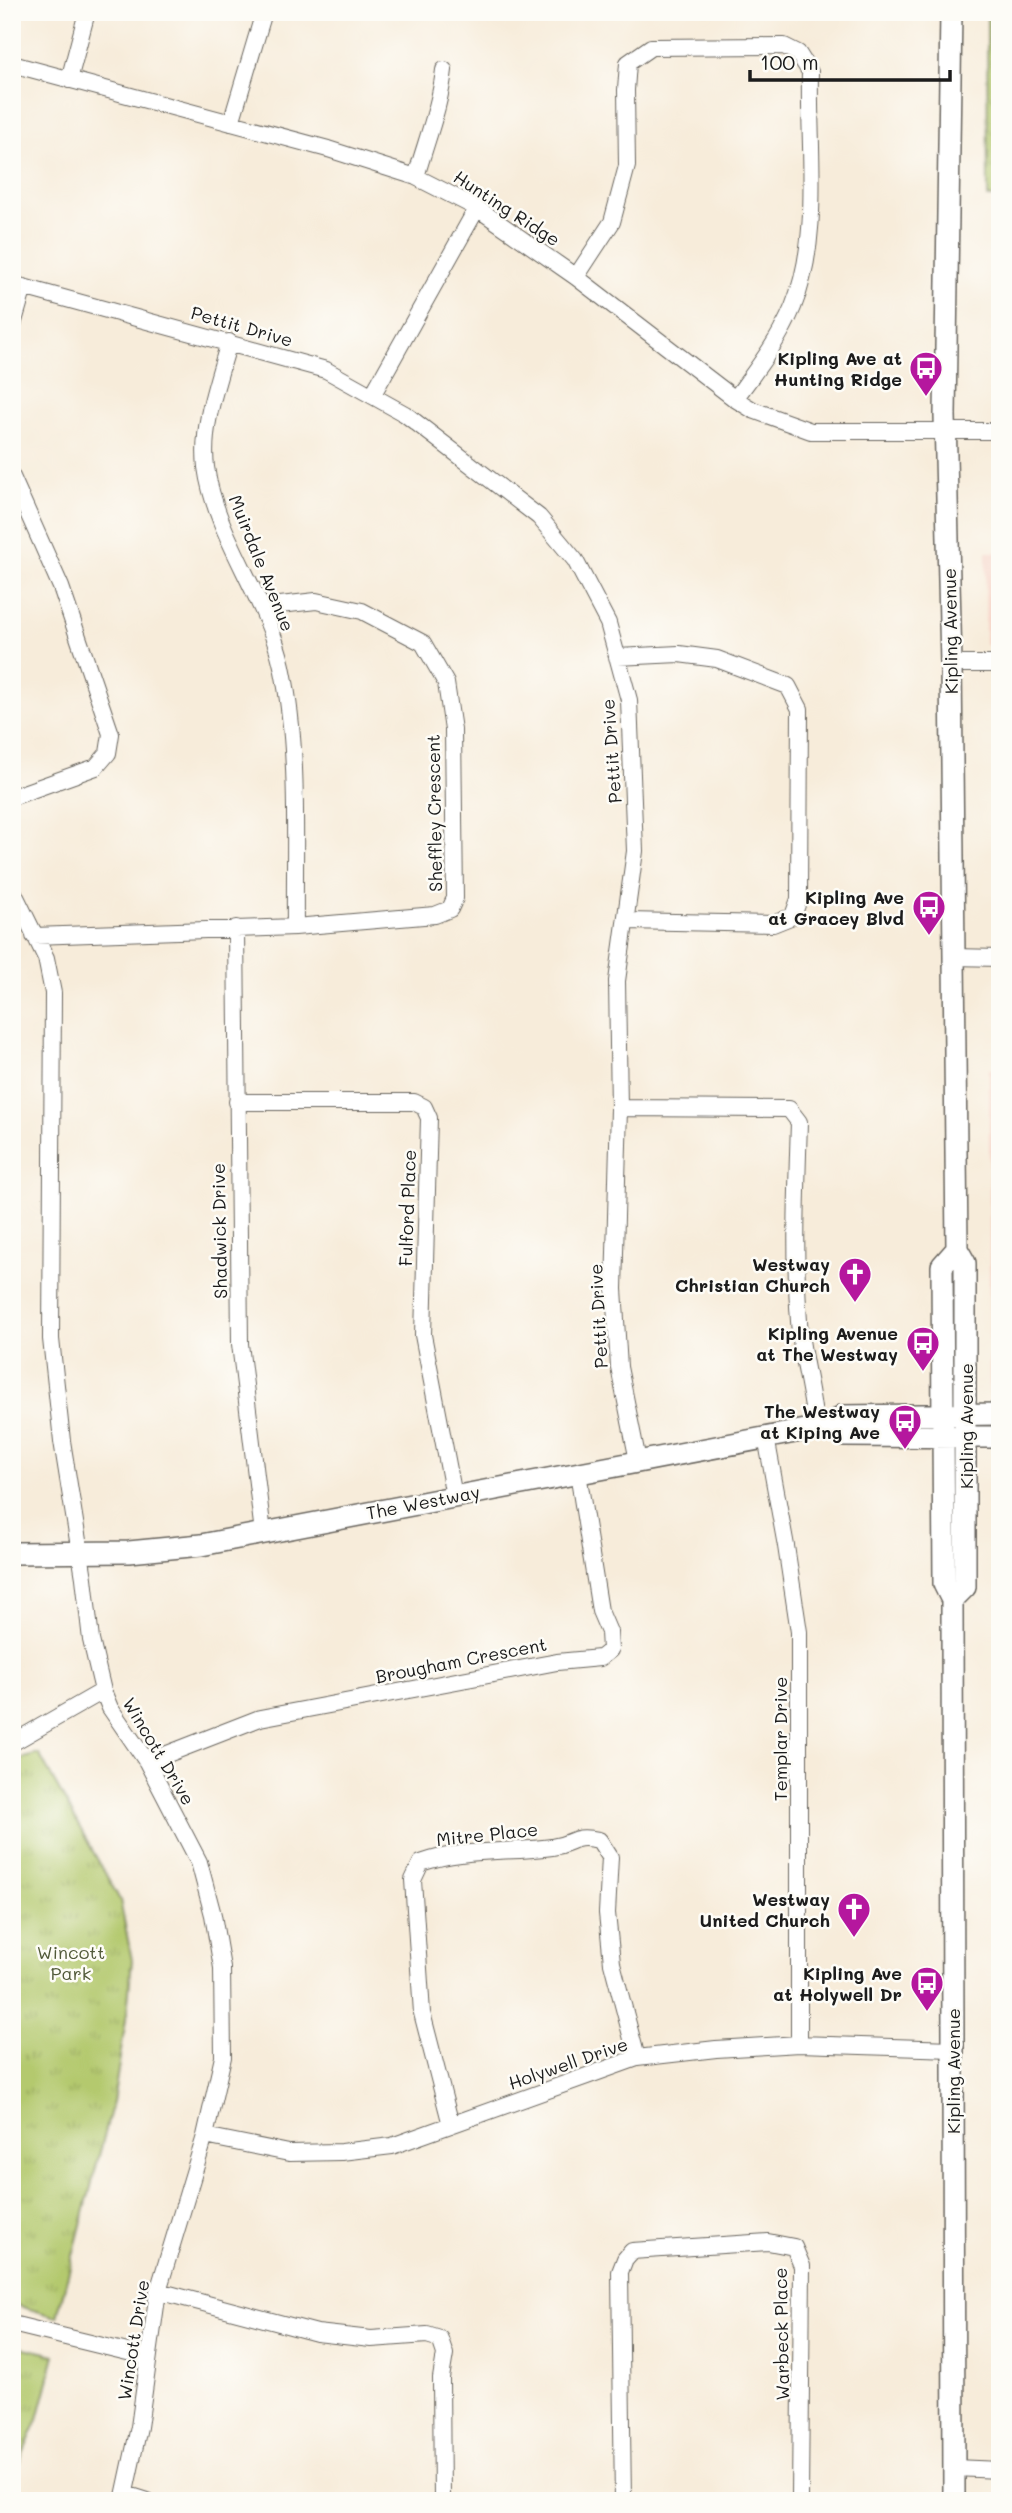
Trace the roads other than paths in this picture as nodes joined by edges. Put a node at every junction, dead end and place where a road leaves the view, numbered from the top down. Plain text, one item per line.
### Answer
1 (87, 12) edge
2 (264, 12) edge
3 (951, 12) edge
4 (12, 64) edge
5 (444, 70) dead end
6 (69, 80) junction
7 (231, 122) junction
8 (416, 177) junction
9 (477, 208) junction
10 (576, 277) junction
11 (18, 285) edge
12 (12, 328) edge
13 (229, 342) junction
14 (373, 394) junction
15 (735, 398) junction
16 (1000, 431) edge
17 (945, 432) junction
18 (12, 477) edge
19 (262, 607) junction
20 (617, 657) junction
21 (951, 664) junction
22 (1000, 664) edge
23 (12, 797) edge
24 (12, 888) edge
25 (627, 921) junction
26 (295, 927) junction
27 (236, 928) junction
28 (34, 936) junction
29 (953, 957) junction
30 (1000, 958) edge
31 (237, 1102) junction
32 (619, 1108) junction
33 (957, 1249) junction
34 (966, 1414) junction
35 (1000, 1414) edge
36 (942, 1415) junction
37 (823, 1426) junction
38 (766, 1437) junction
39 (966, 1437) junction
40 (1000, 1437) edge
41 (943, 1438) junction
42 (638, 1461) junction
43 (578, 1473) junction
44 (454, 1496) junction
45 (264, 1533) junction
46 (12, 1553) edge
47 (79, 1553) junction
48 (952, 1600) junction
49 (103, 1691) junction
50 (12, 1743) edge
51 (147, 1762) junction
52 (799, 2044) junction
53 (953, 2049) junction
54 (637, 2057) junction
55 (451, 2125) junction
56 (205, 2136) junction
57 (158, 2291) junction
58 (12, 2324) edge
59 (148, 2357) junction
60 (954, 2468) junction
61 (1000, 2470) edge
62 (125, 2498) edge
63 (148, 2501) edge
64 (442, 2501) edge
65 (623, 2501) edge
66 (800, 2501) edge
67 (954, 2501) edge

1 - 6 street
2 - 7 street
3 - 17 main road, Kipling Avenue
4 - 6 street, Hunting Ridge
5 - 8 street
6 - 7 street, Hunting Ridge
7 - 8 street, Hunting Ridge
8 - 9 street, Hunting Ridge
9 - 10 street, Hunting Ridge
9 - 14 street
10 - 15 street, Hunting Ridge
10 - 15 street
11 - 12 street
11 - 13 street, Pettit Drive
13 - 14 street, Pettit Drive
13 - 19 street, Muirdale Avenue
14 - 20 street, Pettit Drive
15 - 17 street, Hunting Ridge
16 - 17 street, Hunting Ridge
17 - 21 main road, Kipling Avenue
18 - 23 street
19 - 26 street, Muirdale Avenue
19 - 26 street, Sheffley Crescent
20 - 25 street, Pettit Drive
20 - 25 street
21 - 22 street
21 - 29 main road, Kipling Avenue
24 - 28 street, Wincott Drive
25 - 32 street, Pettit Drive
26 - 27 street, Sheffley Crescent
27 - 28 street, Sheffley Crescent
27 - 31 street, Shadwick Drive
28 - 47 street, Wincott Drive
29 - 30 street
29 - 33 main road, Kipling Avenue
31 - 44 street, Fulford Place
31 - 45 street, Shadwick Drive
32 - 37 street
32 - 42 street, Pettit Drive
33 - 34 main road, Kipling Avenue
33 - 36 main road, Kipling Avenue
34 - 35 main road, The Westway
34 - 36 main road, The Westway
34 - 39 main road, Kipling Avenue
36 - 37 main road, The Westway
36 - 41 main road, Kipling Avenue
37 - 38 main road, The Westway
37 - 41 main road
38 - 42 main road, The Westway
38 - 52 street, Templar Drive
39 - 40 main road
39 - 41 main road
39 - 48 main road, Kipling Avenue
41 - 48 main road, Kipling Avenue
42 - 43 main road, The Westway
43 - 44 main road, The Westway
43 - 51 street, Brougham Crescent
44 - 45 main road, The Westway
45 - 47 main road, The Westway
46 - 47 main road, The Westway
47 - 49 street, Wincott Drive
48 - 53 main road, Kipling Avenue
49 - 50 street
49 - 51 street, Wincott Drive
51 - 56 street, Wincott Drive
52 - 53 street, Holywell Drive
52 - 54 street, Holywell Drive
53 - 60 main road, Kipling Avenue
54 - 55 street, Holywell Drive
54 - 55 street, Mitre Place
55 - 56 street, Holywell Drive
56 - 57 street, Wincott Drive
57 - 59 street, Wincott Drive
57 - 64 street
58 - 59 street
59 - 62 street, Wincott Drive
60 - 61 street
60 - 67 main road, Kipling Avenue
62 - 63 street
65 - 66 street, Warbeck Place

